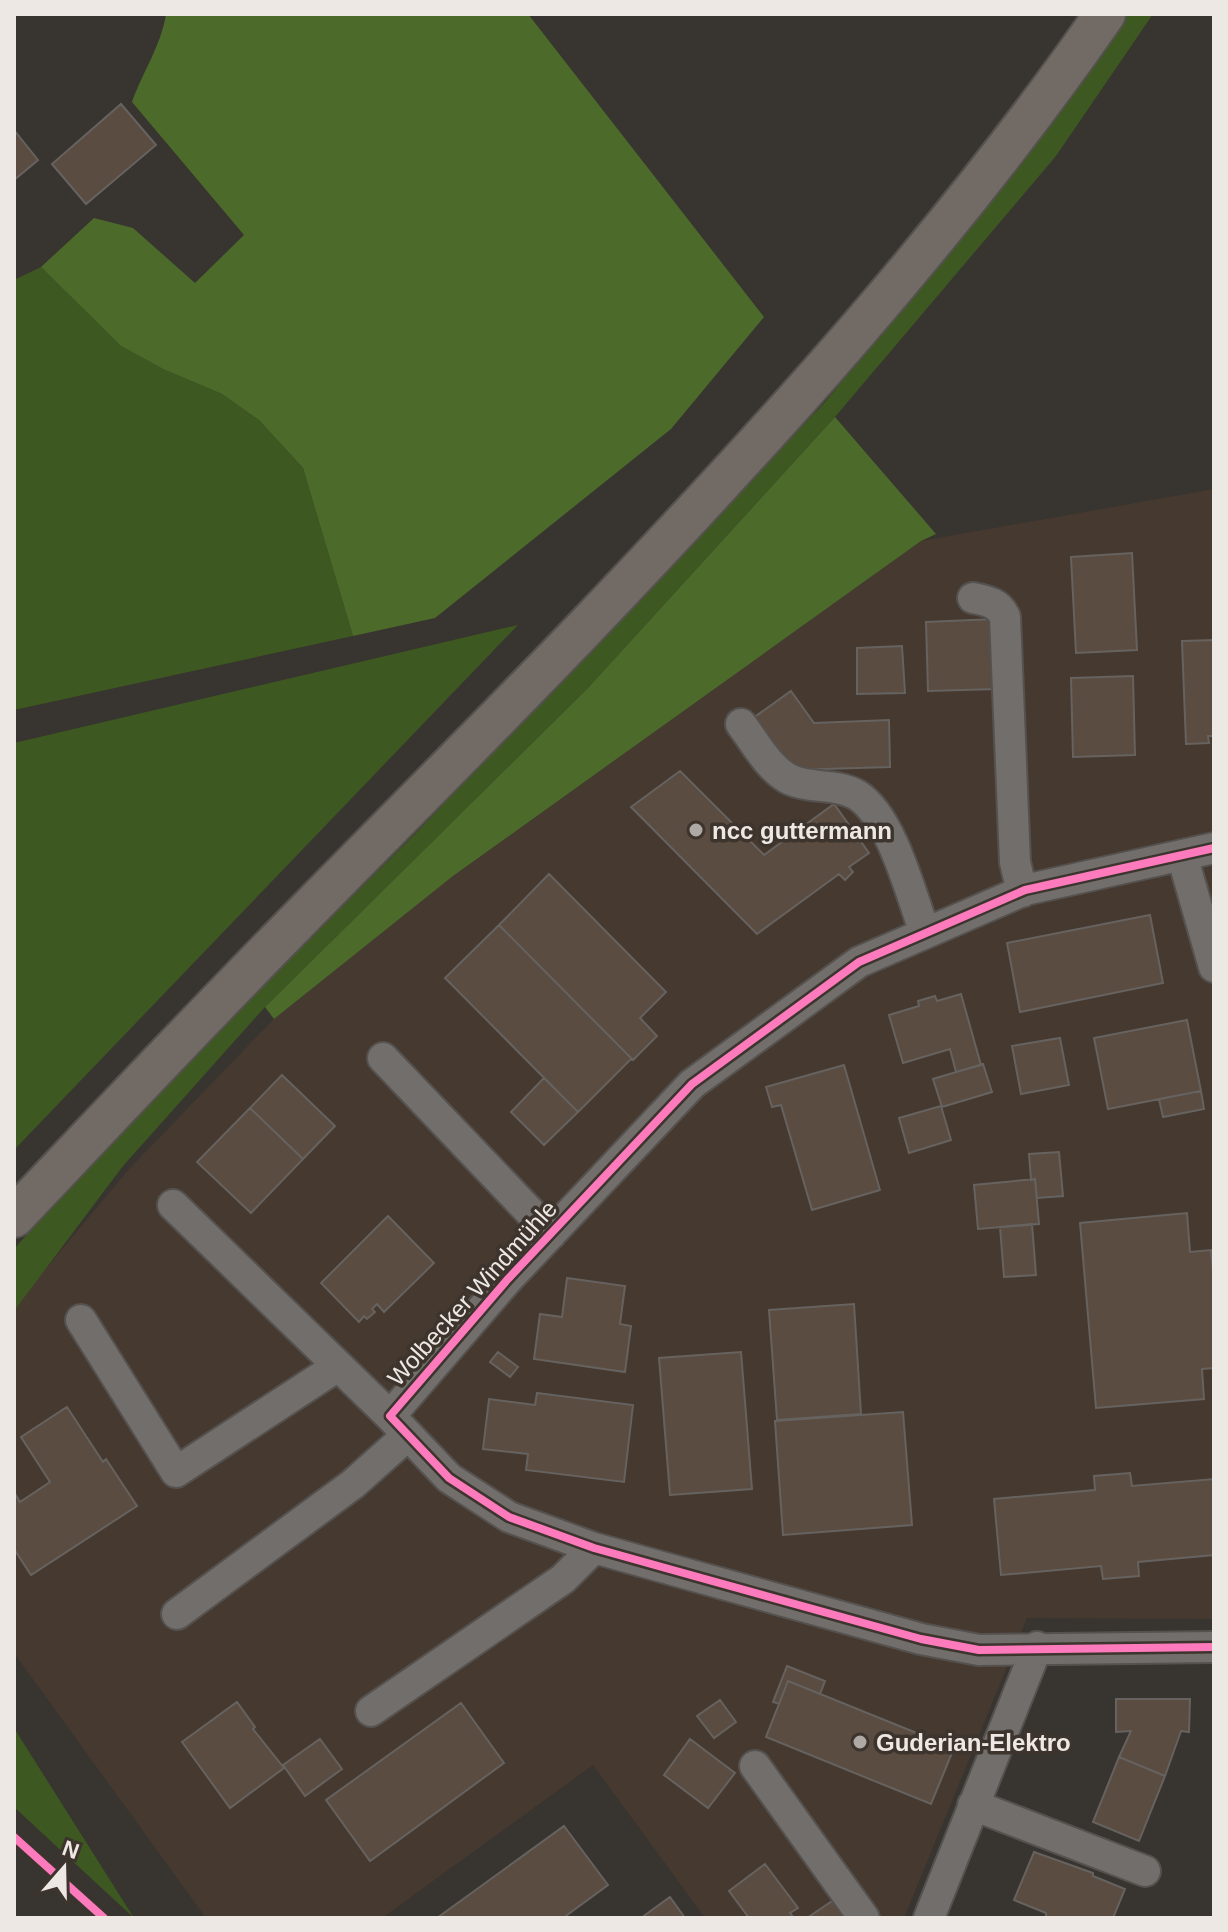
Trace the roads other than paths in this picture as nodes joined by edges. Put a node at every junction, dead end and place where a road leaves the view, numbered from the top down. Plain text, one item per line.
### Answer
1 (1105, 14) edge
2 (973, 598) dead end
3 (741, 724) dead end
4 (1214, 848) edge
5 (1182, 855) junction
6 (1022, 892) junction
7 (925, 933) junction
8 (1214, 967) edge
9 (383, 1058) dead end
10 (173, 1205) dead end
11 (14, 1217) edge
12 (551, 1234) junction
13 (81, 1320) dead end
14 (338, 1366) junction
15 (399, 1426) junction
16 (594, 1548) junction
17 (177, 1614) dead end
18 (1037, 1647) junction
19 (1214, 1647) edge
20 (371, 1711) dead end
21 (755, 1766) dead end
22 (973, 1805) junction
23 (1145, 1871) dead end
24 (864, 1918) edge
25 (929, 1918) edge

1 - 11 main road
2 - 6 street
3 - 7 street
4 - 5 street, Wolbecker Windmühle
5 - 6 street, Wolbecker Windmühle
5 - 8 street
6 - 7 street, Wolbecker Windmühle
7 - 12 street, Wolbecker Windmühle
9 - 12 street
10 - 14 street, Wolbecker Windmühle
12 - 15 street, Wolbecker Windmühle
13 - 14 street
14 - 15 street, Wolbecker Windmühle
15 - 16 street, Wolbecker Windmühle
15 - 17 street
16 - 18 street, Wolbecker Windmühle
16 - 20 street
18 - 19 street, Wolbecker Windmühle
18 - 22 street
21 - 24 street
22 - 23 street
22 - 25 street

